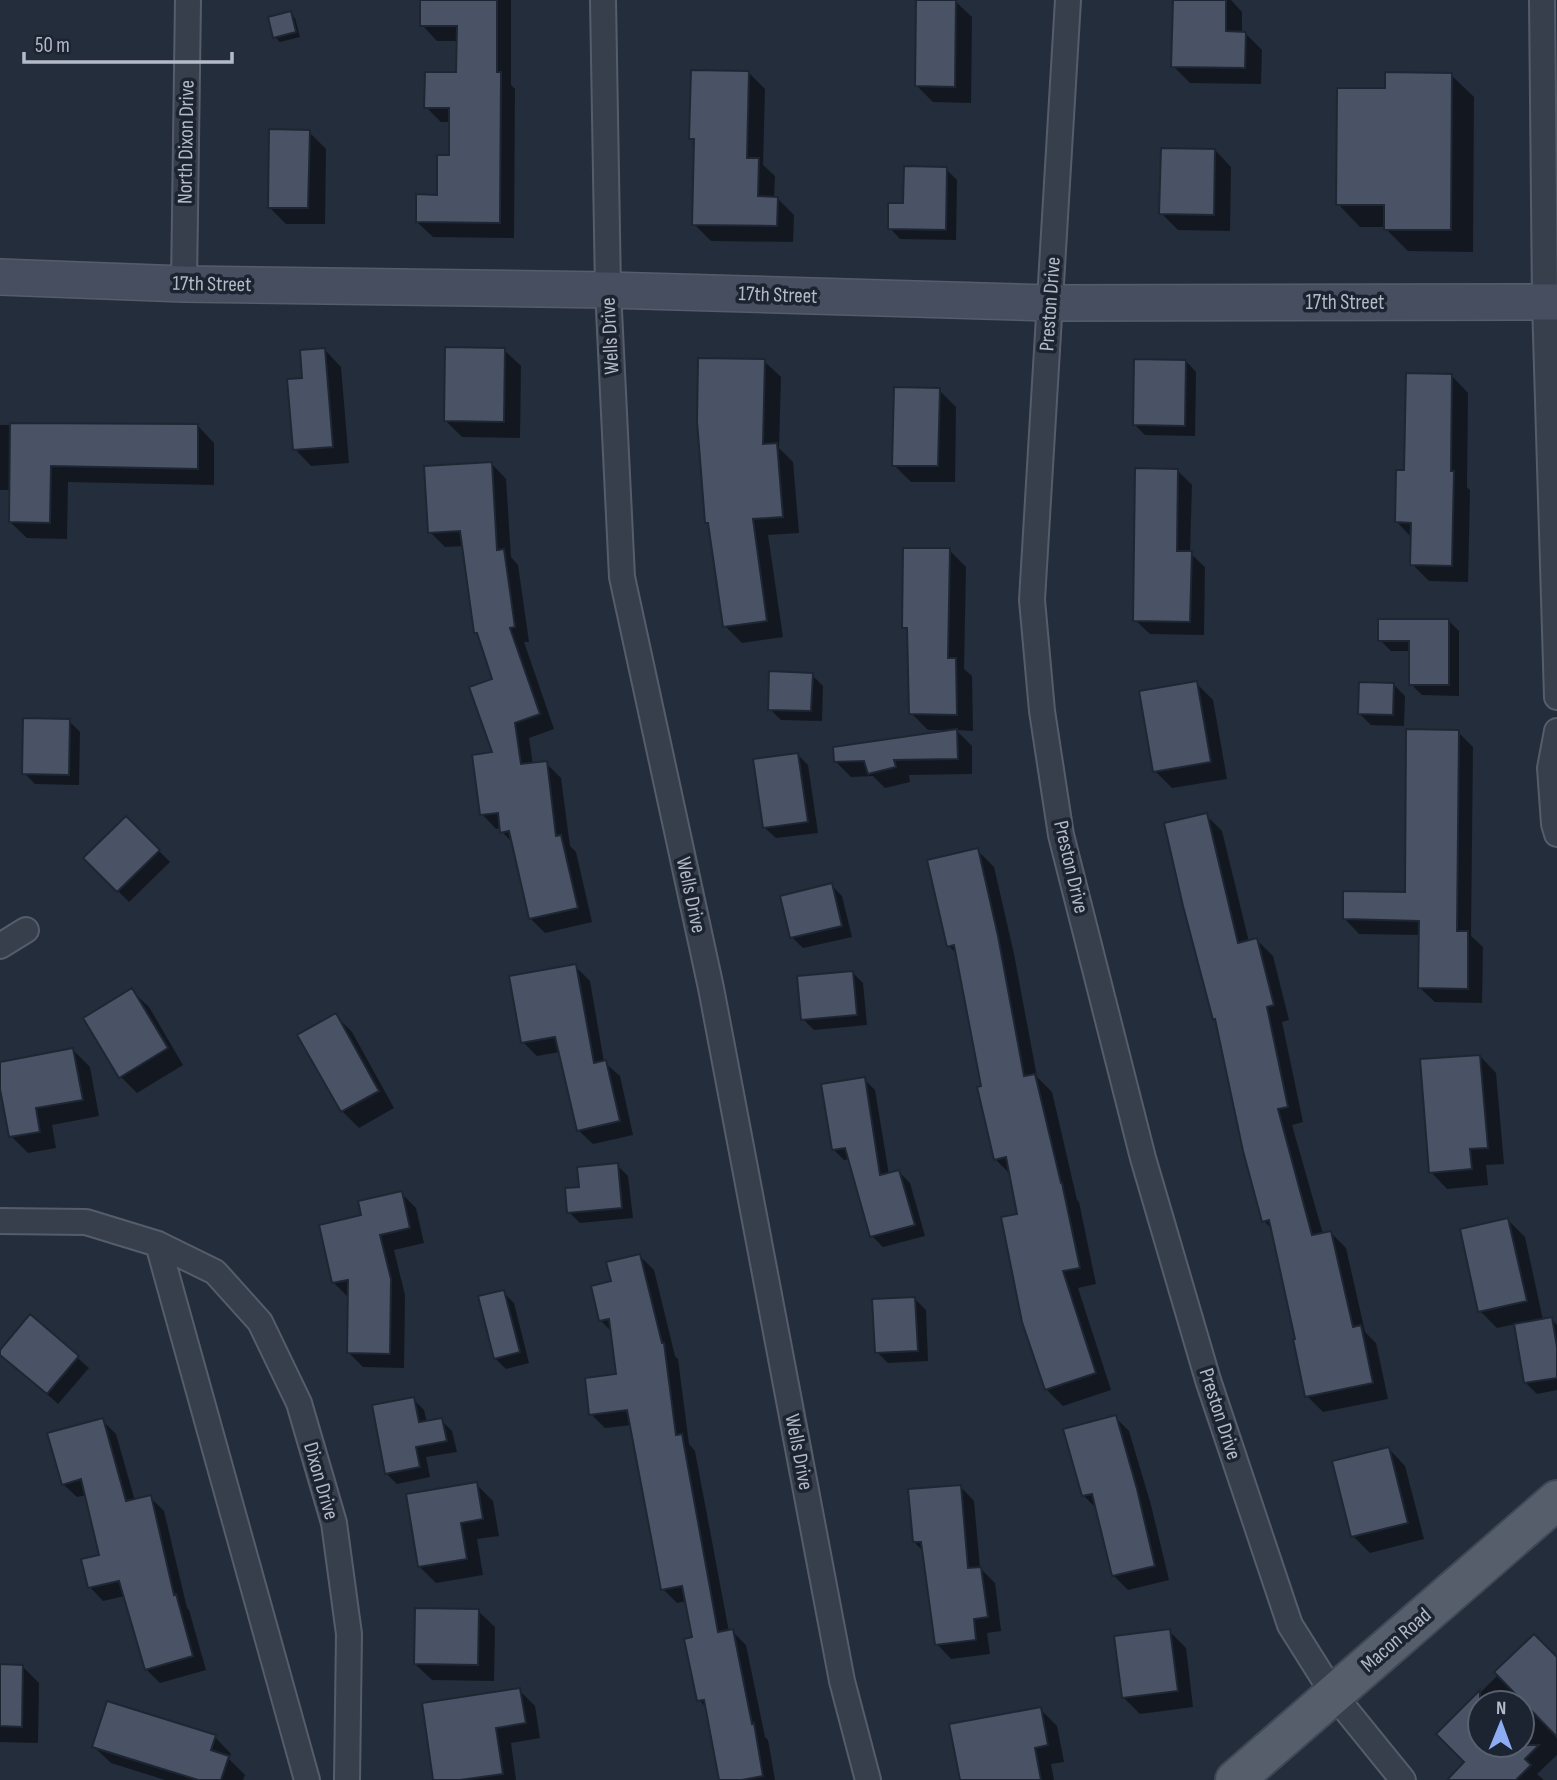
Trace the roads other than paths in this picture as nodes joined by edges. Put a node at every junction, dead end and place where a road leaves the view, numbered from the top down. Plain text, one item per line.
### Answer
1 (188, 0) edge
2 (603, 0) edge
3 (1068, 0) edge
4 (1542, 0) edge
5 (0, 277) edge
6 (184, 284) junction
7 (608, 290) junction
8 (1551, 302) edge
9 (1051, 303) junction
10 (1557, 697) edge
11 (1557, 731) edge
12 (1557, 834) edge
13 (26, 930) dead end
14 (0, 946) edge
15 (0, 1221) edge
16 (158, 1244) junction
17 (1557, 1500) edge
18 (1334, 1695) junction
19 (307, 1780) edge
20 (347, 1780) edge
21 (868, 1780) edge
22 (1235, 1780) edge
23 (1403, 1780) edge

1 - 6 street, North Dixon Drive
2 - 7 street, Wells Drive
3 - 9 street, Preston Drive
4 - 8 street
5 - 6 street, 17th Street
6 - 7 street, 17th Street
7 - 9 street, 17th Street
7 - 21 street, Wells Drive
8 - 9 street, 17th Street
8 - 10 street
9 - 18 street, Preston Drive
11 - 12 street
13 - 14 street
15 - 16 street, Dixon Drive
16 - 19 street
16 - 20 street, Dixon Drive
17 - 18 main road, Macon Road
18 - 22 main road, Macon Road
18 - 23 street, Preston Drive

